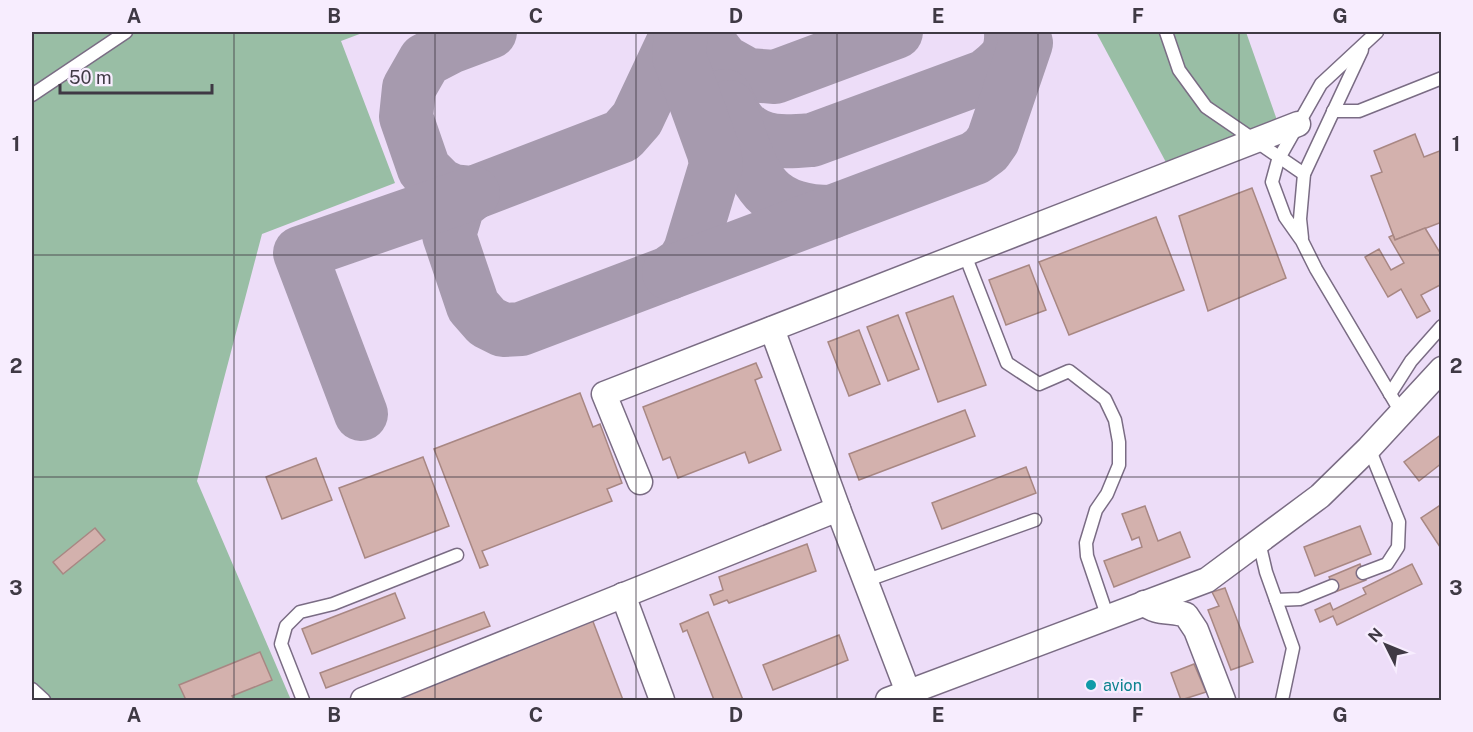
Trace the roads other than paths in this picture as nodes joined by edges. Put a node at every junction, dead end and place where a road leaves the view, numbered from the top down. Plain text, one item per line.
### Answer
1 (126, 32) edge
2 (1166, 32) edge
3 (1377, 32) edge
4 (1365, 44) junction
5 (1442, 78) edge
6 (32, 95) edge
7 (1333, 111) junction
8 (1298, 124) junction
9 (1255, 141) junction
10 (1280, 158) junction
11 (1304, 174) junction
12 (1302, 241) junction
13 (965, 255) junction
14 (1442, 326) edge
15 (772, 329) junction
16 (1442, 369) edge
17 (1396, 404) junction
18 (1370, 448) junction
19 (640, 482) dead end
20 (837, 509) junction
21 (1035, 520) dead end
22 (1259, 542) junction
23 (457, 555) dead end
24 (1363, 573) dead end
25 (865, 581) junction
26 (1332, 586) dead end
27 (623, 595) junction
28 (1276, 600) junction
29 (1144, 603) junction
30 (1108, 618) junction
31 (32, 689) edge
32 (902, 698) edge
33 (44, 700) edge
34 (303, 700) edge
35 (363, 700) edge
36 (662, 700) edge
37 (1223, 700) edge
38 (1282, 700) edge

1 - 6 lane
2 - 9 lane
3 - 4 lane
4 - 7 lane
4 - 8 lane
5 - 7 lane
7 - 11 lane
8 - 9 street
8 - 10 lane
9 - 10 lane
9 - 13 street
10 - 11 lane
10 - 12 lane
11 - 12 lane
12 - 17 lane
13 - 15 street
13 - 30 lane
14 - 17 lane
15 - 19 street
15 - 20 street
16 - 17 street
17 - 18 street
18 - 22 street
18 - 24 lane
20 - 25 street
20 - 27 street
21 - 25 lane
22 - 28 lane
22 - 29 street
23 - 34 lane
25 - 32 street
26 - 28 lane
27 - 35 street
27 - 36 street
28 - 38 lane
29 - 30 street
29 - 37 street
30 - 32 street
31 - 33 lane

